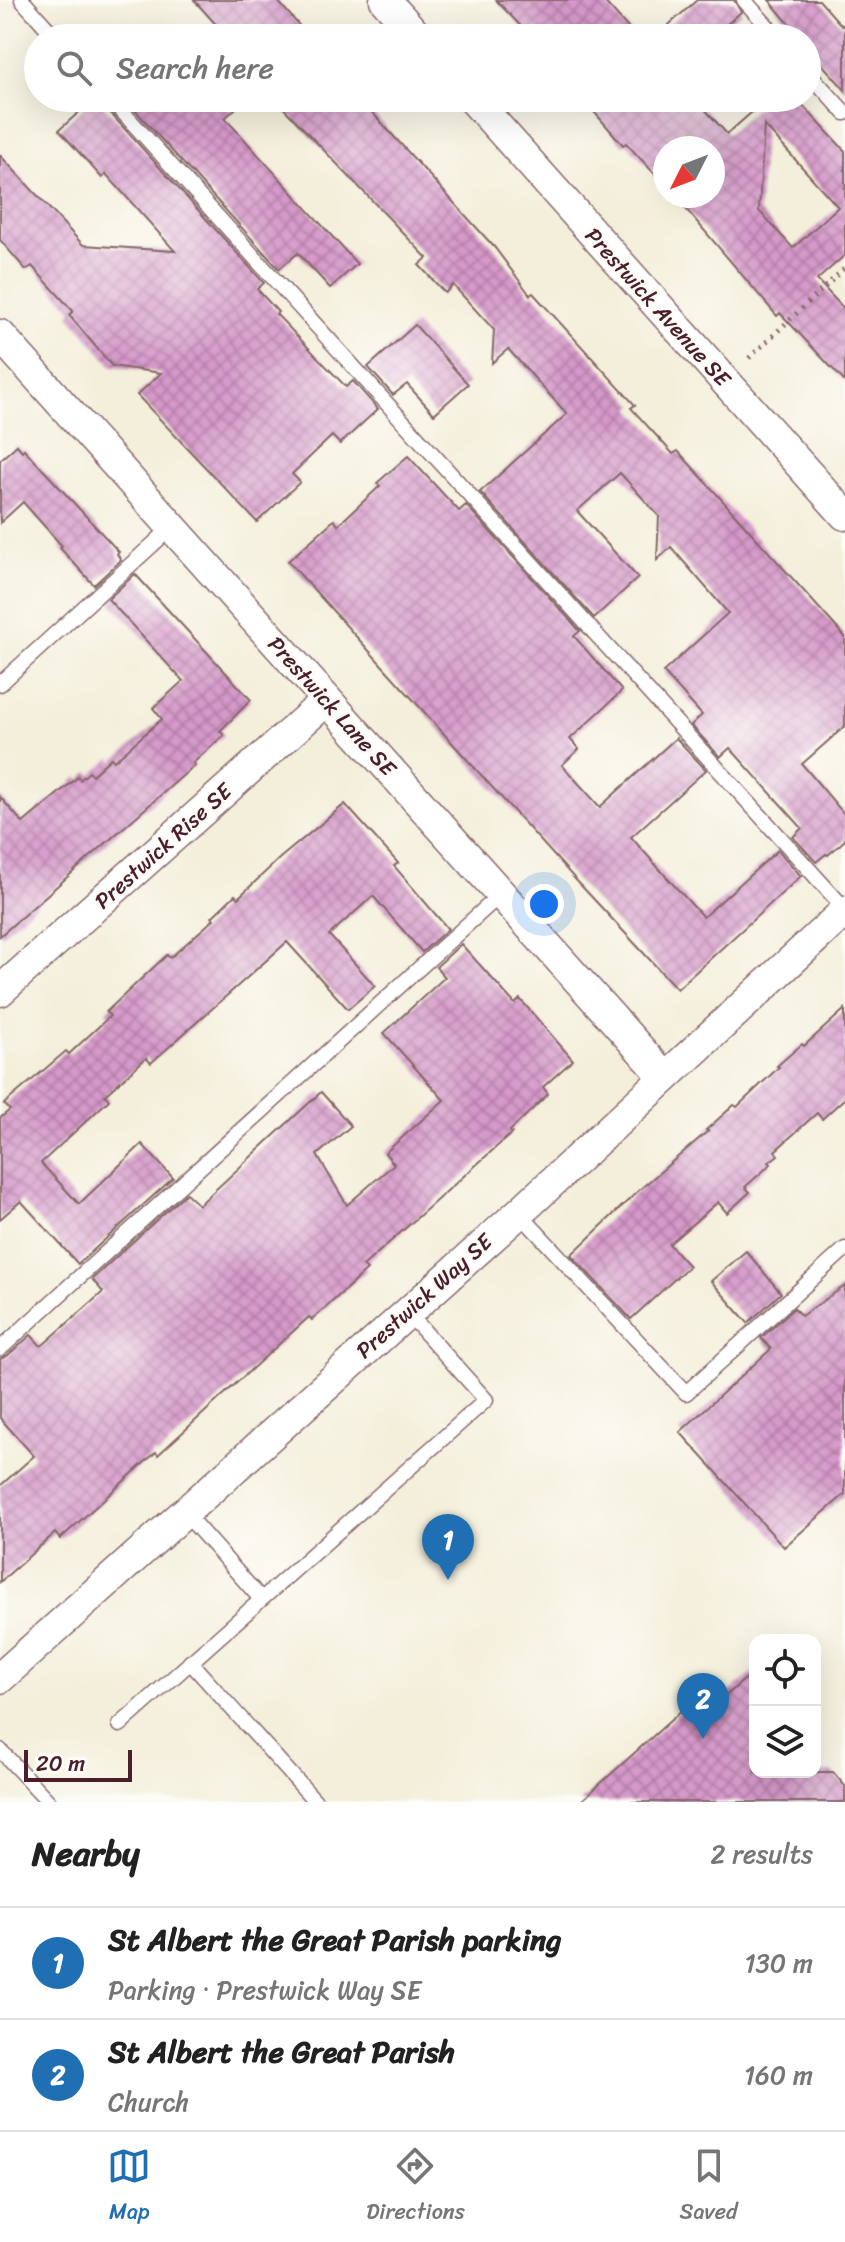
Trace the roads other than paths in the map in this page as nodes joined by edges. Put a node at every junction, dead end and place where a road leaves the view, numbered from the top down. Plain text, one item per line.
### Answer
1 (22, 0) edge
2 (385, 0) edge
3 (744, 0) edge
4 (43, 24) edge
5 (406, 24) edge
6 (765, 24) edge
7 (821, 86) edge
8 (123, 112) edge
9 (484, 112) edge
10 (845, 113) edge
11 (0, 335) edge
12 (845, 515) edge
13 (172, 527) junction
14 (0, 684) edge
15 (327, 700) junction
16 (501, 894) junction
17 (845, 910) edge
18 (0, 991) edge
19 (665, 1077) junction
20 (519, 1213) junction
21 (845, 1249) edge
22 (407, 1312) junction
23 (0, 1349) edge
24 (184, 1512) junction
25 (261, 1599) junction
26 (190, 1662) junction
27 (0, 1678) edge
28 (120, 1725) dead end
29 (0, 1750) edge
30 (49, 1802) edge
31 (316, 1802) edge

1 - 4 lane
2 - 5 street
3 - 6 lane
7 - 10 lane
8 - 17 lane
9 - 12 street, Prestwick Avenue SE
11 - 13 street, Prestwick Lane SE
13 - 14 lane
13 - 15 street, Prestwick Lane SE
15 - 16 street, Prestwick Lane SE
15 - 18 street, Prestwick Rise SE
16 - 19 street, Prestwick Lane SE
16 - 23 lane
17 - 19 street, Prestwick Way SE
19 - 20 street, Prestwick Way SE
20 - 21 lane
20 - 22 street, Prestwick Way SE
22 - 24 street, Prestwick Way SE
22 - 25 lane
24 - 25 lane
24 - 27 street, Prestwick Way SE
25 - 26 lane
26 - 28 lane
26 - 31 lane
29 - 30 lane

